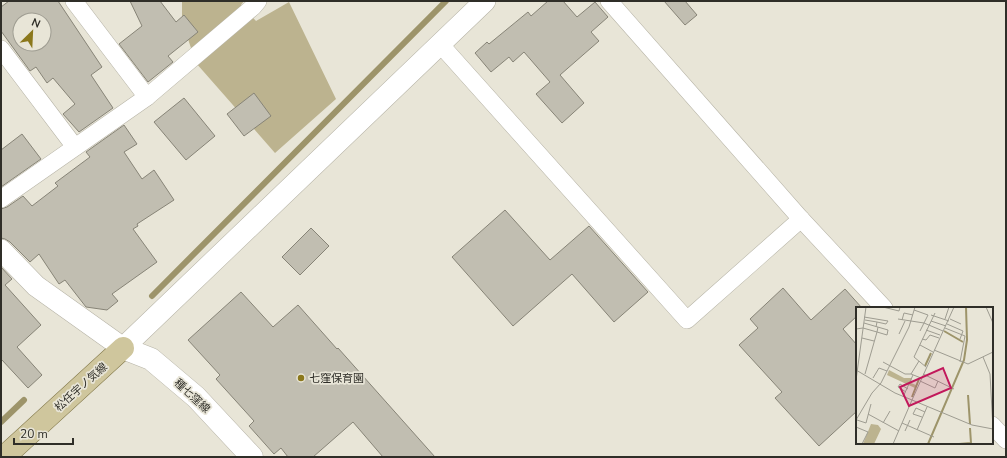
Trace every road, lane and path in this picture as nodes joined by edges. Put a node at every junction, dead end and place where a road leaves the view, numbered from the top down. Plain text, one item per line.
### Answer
1 (74, 1) edge
2 (258, 1) edge
3 (484, 1) edge
4 (609, 1) edge
5 (440, 44) junction
6 (1, 49) edge
7 (147, 97) junction
8 (75, 147) junction
9 (1, 199) edge
10 (801, 219) junction
11 (1, 250) edge
12 (883, 307) edge
13 (123, 348) junction
14 (4, 457) edge
15 (252, 457) edge

1 - 7 street
2 - 7 street
3 - 5 street
4 - 10 street
5 - 10 street
5 - 13 street
6 - 8 street
7 - 8 street
8 - 9 street
10 - 12 street
11 - 13 street
13 - 14 main road, 松任宇ノ気線
13 - 15 main road, 種七窪線

